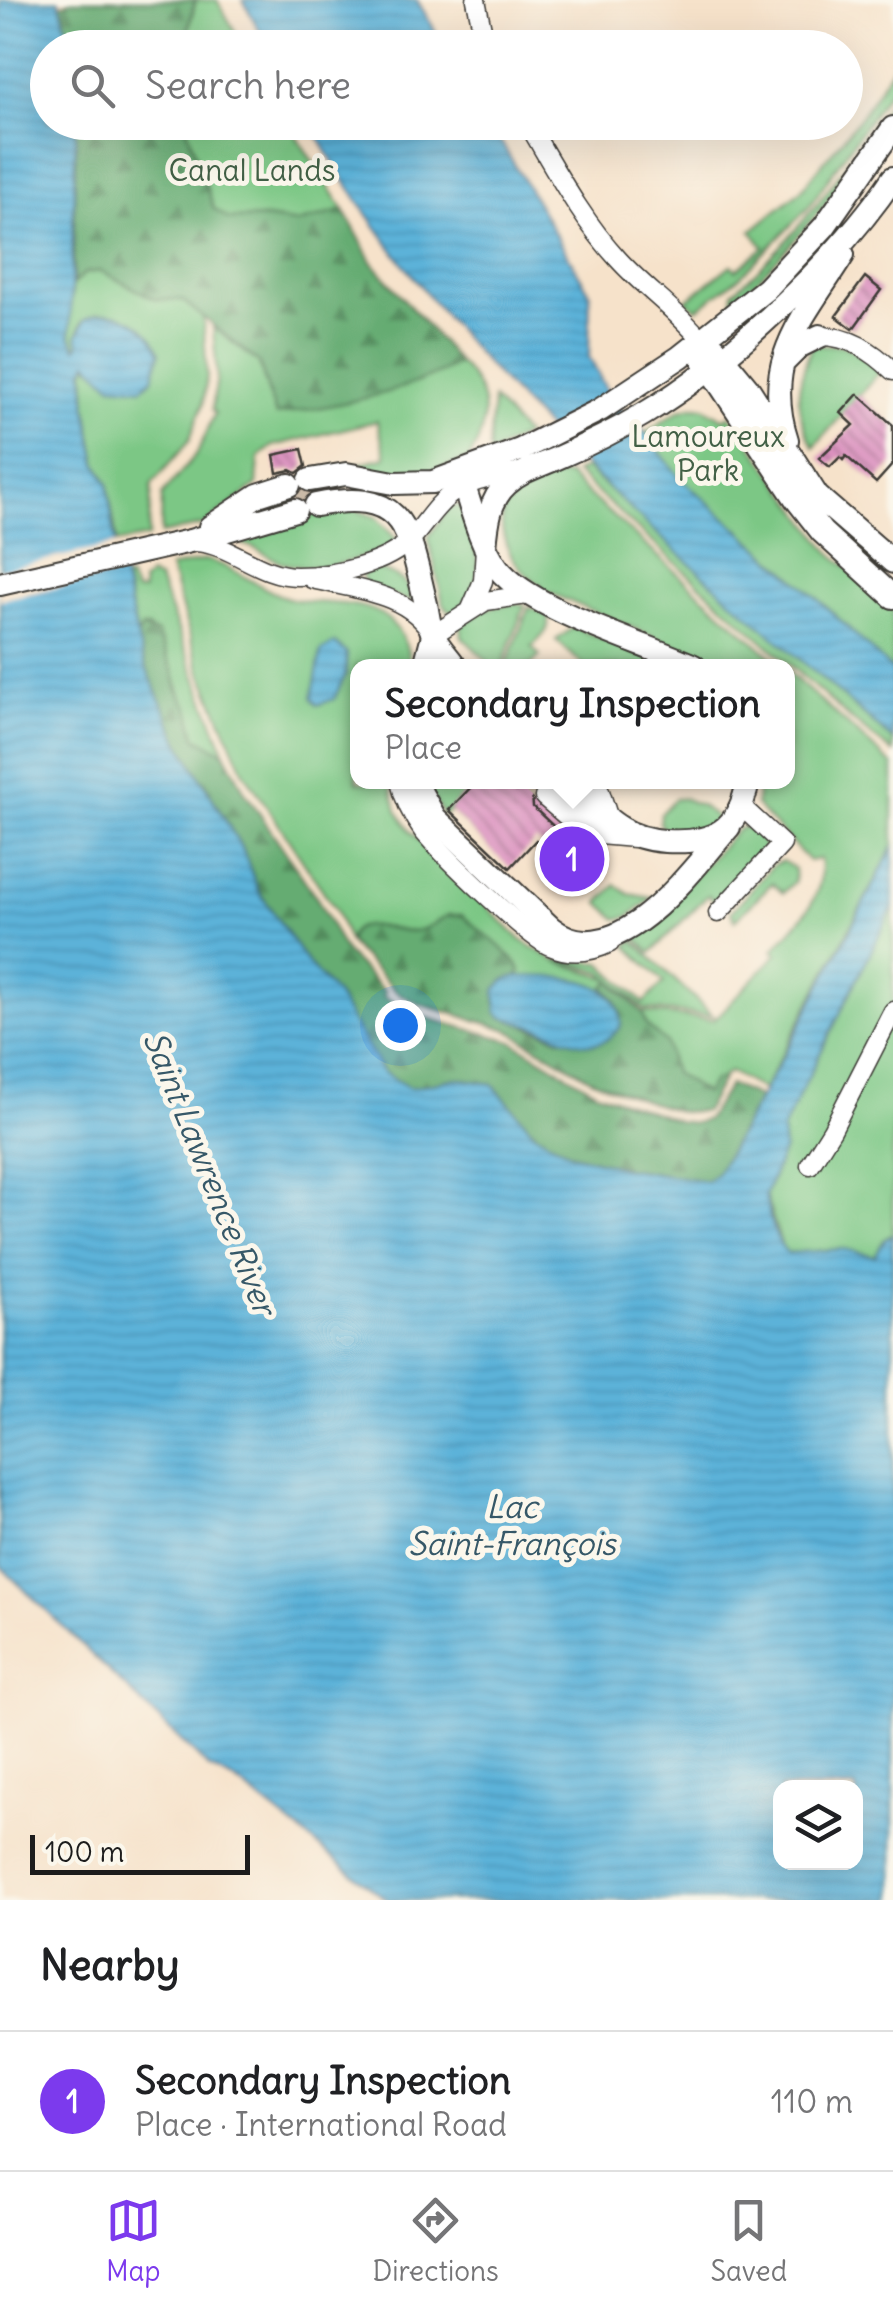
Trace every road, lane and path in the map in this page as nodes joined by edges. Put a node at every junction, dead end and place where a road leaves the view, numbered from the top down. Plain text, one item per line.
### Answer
1 (476, 0) edge
2 (482, 30) edge
3 (893, 128) edge
4 (539, 140) edge
5 (891, 187) edge
6 (868, 213) junction
7 (820, 336) joint
8 (702, 341) junction
9 (715, 363) junction
10 (780, 368) junction
11 (893, 371) edge
12 (547, 450) junction
13 (530, 469) junction
14 (797, 469) junction
15 (462, 481) junction
16 (303, 496) junction
17 (410, 540) junction
18 (188, 541) junction
19 (485, 547) junction
20 (893, 562) edge
21 (296, 576) junction
22 (0, 584) edge
23 (527, 594) junction
24 (893, 597) edge
25 (469, 611) junction
26 (452, 658) edge
27 (678, 659) edge
28 (404, 789) edge
29 (419, 789) edge
30 (557, 789) tunnel mouth
31 (592, 789) edge
32 (600, 789) edge
33 (745, 789) edge
34 (735, 816) junction
35 (612, 821) junction
36 (718, 913) dead end
37 (627, 932) junction
38 (893, 1011) edge
39 (810, 1165) dead end

1 - 2 street
3 - 8 main road
4 - 8 street
5 - 6 main road
6 - 9 main road
6 - 10 main road
7 - 10 main road
7 - 11 street
8 - 9 main road
8 - 12 main road
9 - 12 main road
9 - 14 main road
9 - 24 main road
10 - 14 main road
12 - 13 main road
12 - 15 main road
13 - 15 street
13 - 19 main road
14 - 20 main road
15 - 16 main road
15 - 17 street
15 - 19 main road
16 - 17 main road
16 - 18 main road
17 - 21 street
17 - 26 main road
18 - 21 street
18 - 22 main road
19 - 23 main road
19 - 25 street
21 - 26 street
23 - 25 street
23 - 27 main road
25 - 26 street
28 - 37 street
29 - 37 main road
30 - 35 main road
31 - 35 street
32 - 35 street
33 - 34 main road
34 - 35 main road
34 - 36 street
34 - 37 main road
38 - 39 street

